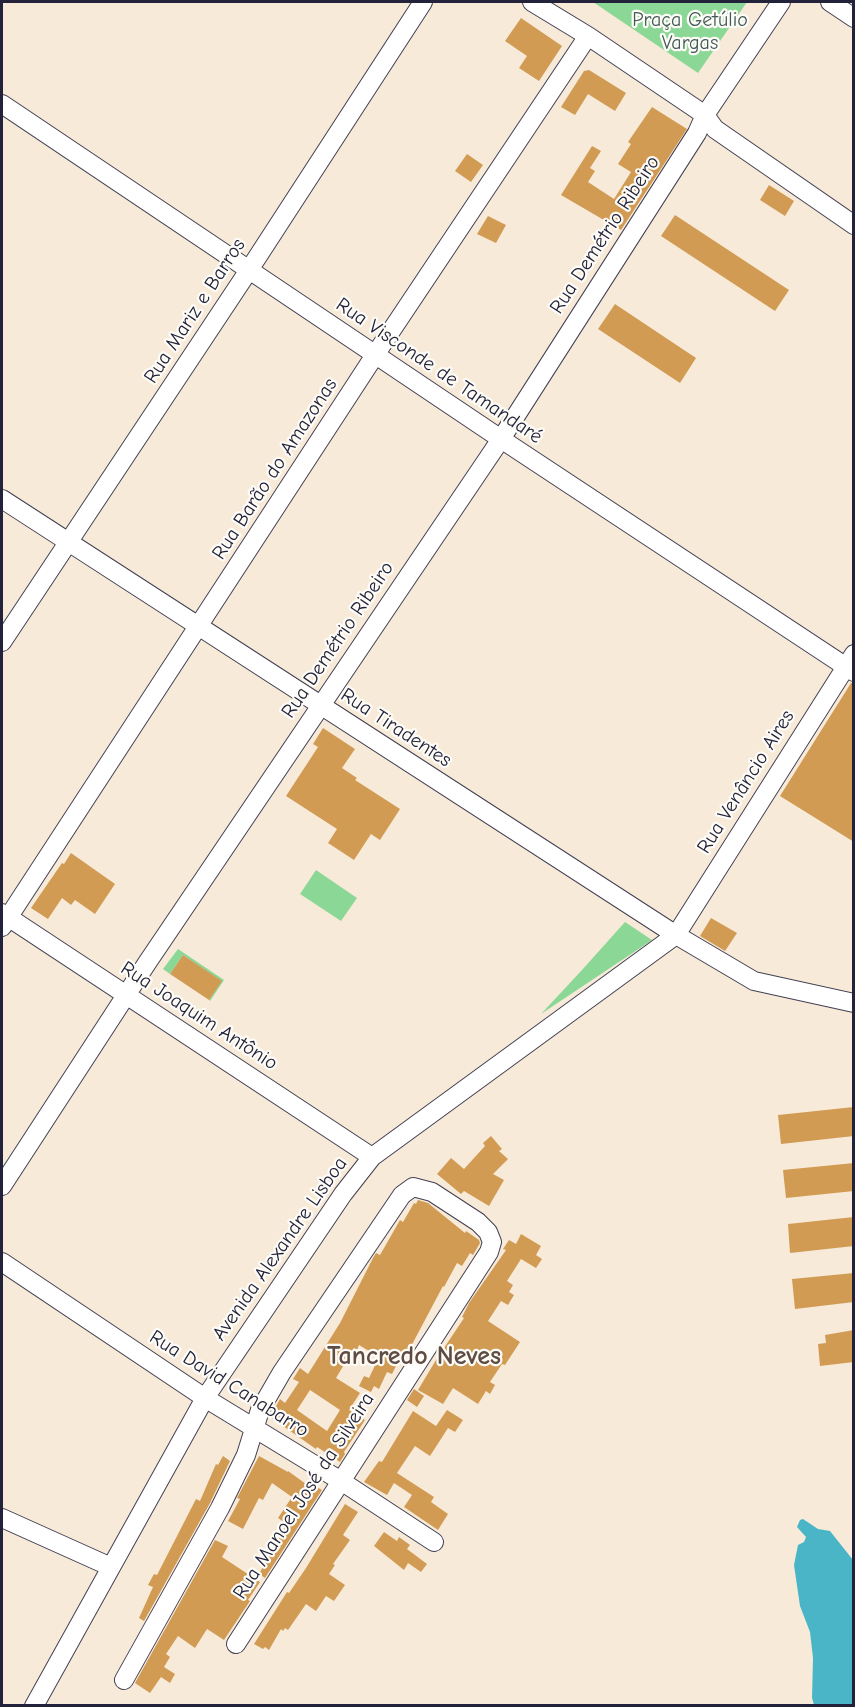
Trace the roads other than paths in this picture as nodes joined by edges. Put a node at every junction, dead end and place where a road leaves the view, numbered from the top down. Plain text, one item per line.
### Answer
1 (423, 2) edge
2 (532, 2) edge
3 (781, 2) edge
4 (830, 2) edge
5 (854, 18) edge
6 (588, 36) junction
7 (2, 104) edge
8 (705, 115) junction
9 (854, 225) edge
10 (249, 270) junction
11 (375, 355) junction
12 (501, 439) junction
13 (2, 499) edge
14 (69, 542) junction
15 (199, 626) junction
16 (2, 642) edge
17 (851, 664) edge
18 (321, 706) junction
19 (4, 919) edge
20 (676, 935) junction
21 (126, 994) junction
22 (854, 1003) edge
23 (372, 1157) junction
24 (2, 1186) edge
25 (2, 1262) edge
26 (205, 1398) junction
27 (254, 1428) junction
28 (341, 1481) junction
29 (2, 1518) edge
30 (434, 1542) dead end
31 (111, 1567) junction
32 (236, 1644) dead end
33 (124, 1680) dead end
34 (34, 1706) edge

1 - 10 street, Rua Mariz e Barros
2 - 6 street
3 - 8 street
4 - 5 street
6 - 8 street
6 - 11 street, Rua Barão do Amazonas
7 - 10 street, Rua Visconde de Tamandaré
8 - 9 street
8 - 12 street, Rua Demétrio Ribeiro
10 - 11 street, Rua Visconde de Tamandaré
10 - 14 street, Rua Mariz e Barros
11 - 12 street, Rua Visconde de Tamandaré
11 - 15 street, Rua Barão do Amazonas
12 - 17 street, Rua Visconde de Tamandaré
12 - 18 street, Rua Demétrio Ribeiro
13 - 14 street, Rua Tiradentes
14 - 15 street, Rua Tiradentes
14 - 16 street, Rua Mariz e Barros
15 - 18 street, Rua Tiradentes
15 - 19 street, Rua Barão do Amazonas
17 - 20 street, Rua Venâncio Aires
18 - 20 street, Rua Tiradentes
18 - 21 street, Rua Demétrio Ribeiro
19 - 21 street, Rua Joaquim Antônio
20 - 22 street
20 - 23 street, Avenida Alexandre Lisboa
21 - 23 street, Rua Joaquim Antônio
21 - 24 street, Rua Demétrio Ribeiro
23 - 26 street, Avenida Alexandre Lisboa
25 - 26 street, Rua David Canabarro
26 - 27 street, Rua David Canabarro
26 - 31 street, Avenida Alexandre Lisboa
27 - 28 street, Rua David Canabarro
27 - 28 street, Rua Manoel José da Silveira
27 - 33 street
28 - 30 street, Rua David Canabarro
28 - 32 street, Rua Manoel José da Silveira
29 - 31 street
31 - 34 street, Avenida Alexandre Lisboa

